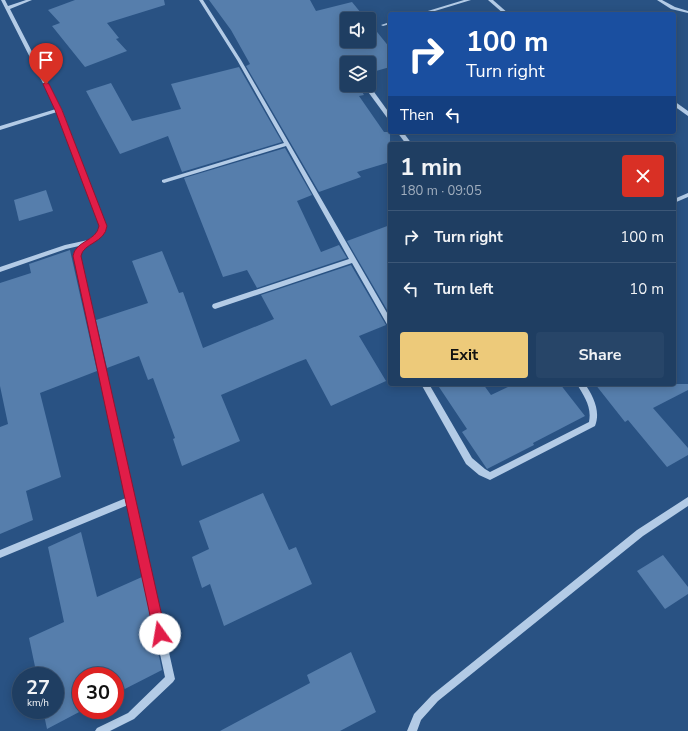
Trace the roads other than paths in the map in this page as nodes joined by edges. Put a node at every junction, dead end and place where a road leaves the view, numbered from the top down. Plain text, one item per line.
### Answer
1 (2, 0) edge
2 (30, 0) edge
3 (201, 0) edge
4 (469, 0) edge
5 (490, 0) edge
6 (659, 0) edge
7 (8, 8) junction
8 (427, 12) edge
9 (505, 12) edge
10 (688, 12) edge
11 (388, 24) edge
12 (383, 25) dead end
13 (371, 92) edge
14 (676, 105) edge
15 (59, 110) junction
16 (688, 114) edge
17 (388, 115) edge
18 (0, 128) edge
19 (287, 144) junction
20 (164, 181) dead end
21 (688, 195) edge
22 (676, 199) edge
23 (89, 242) junction
24 (353, 260) junction
25 (0, 270) edge
26 (215, 306) dead end
27 (388, 321) edge
28 (425, 386) edge
29 (582, 386) edge
30 (130, 500) junction
31 (688, 501) edge
32 (0, 554) edge
33 (100, 731) edge
34 (412, 731) edge

1 - 7 street
2 - 7 street
3 - 19 street
4 - 8 street
5 - 9 street
6 - 10 street
7 - 15 street
11 - 12 street
13 - 17 street
14 - 16 street
15 - 18 street
15 - 23 street
19 - 20 street
19 - 24 street
21 - 22 street
23 - 25 street
23 - 30 street
24 - 26 street
24 - 27 street
28 - 29 street
30 - 32 street
30 - 33 street
31 - 34 street

